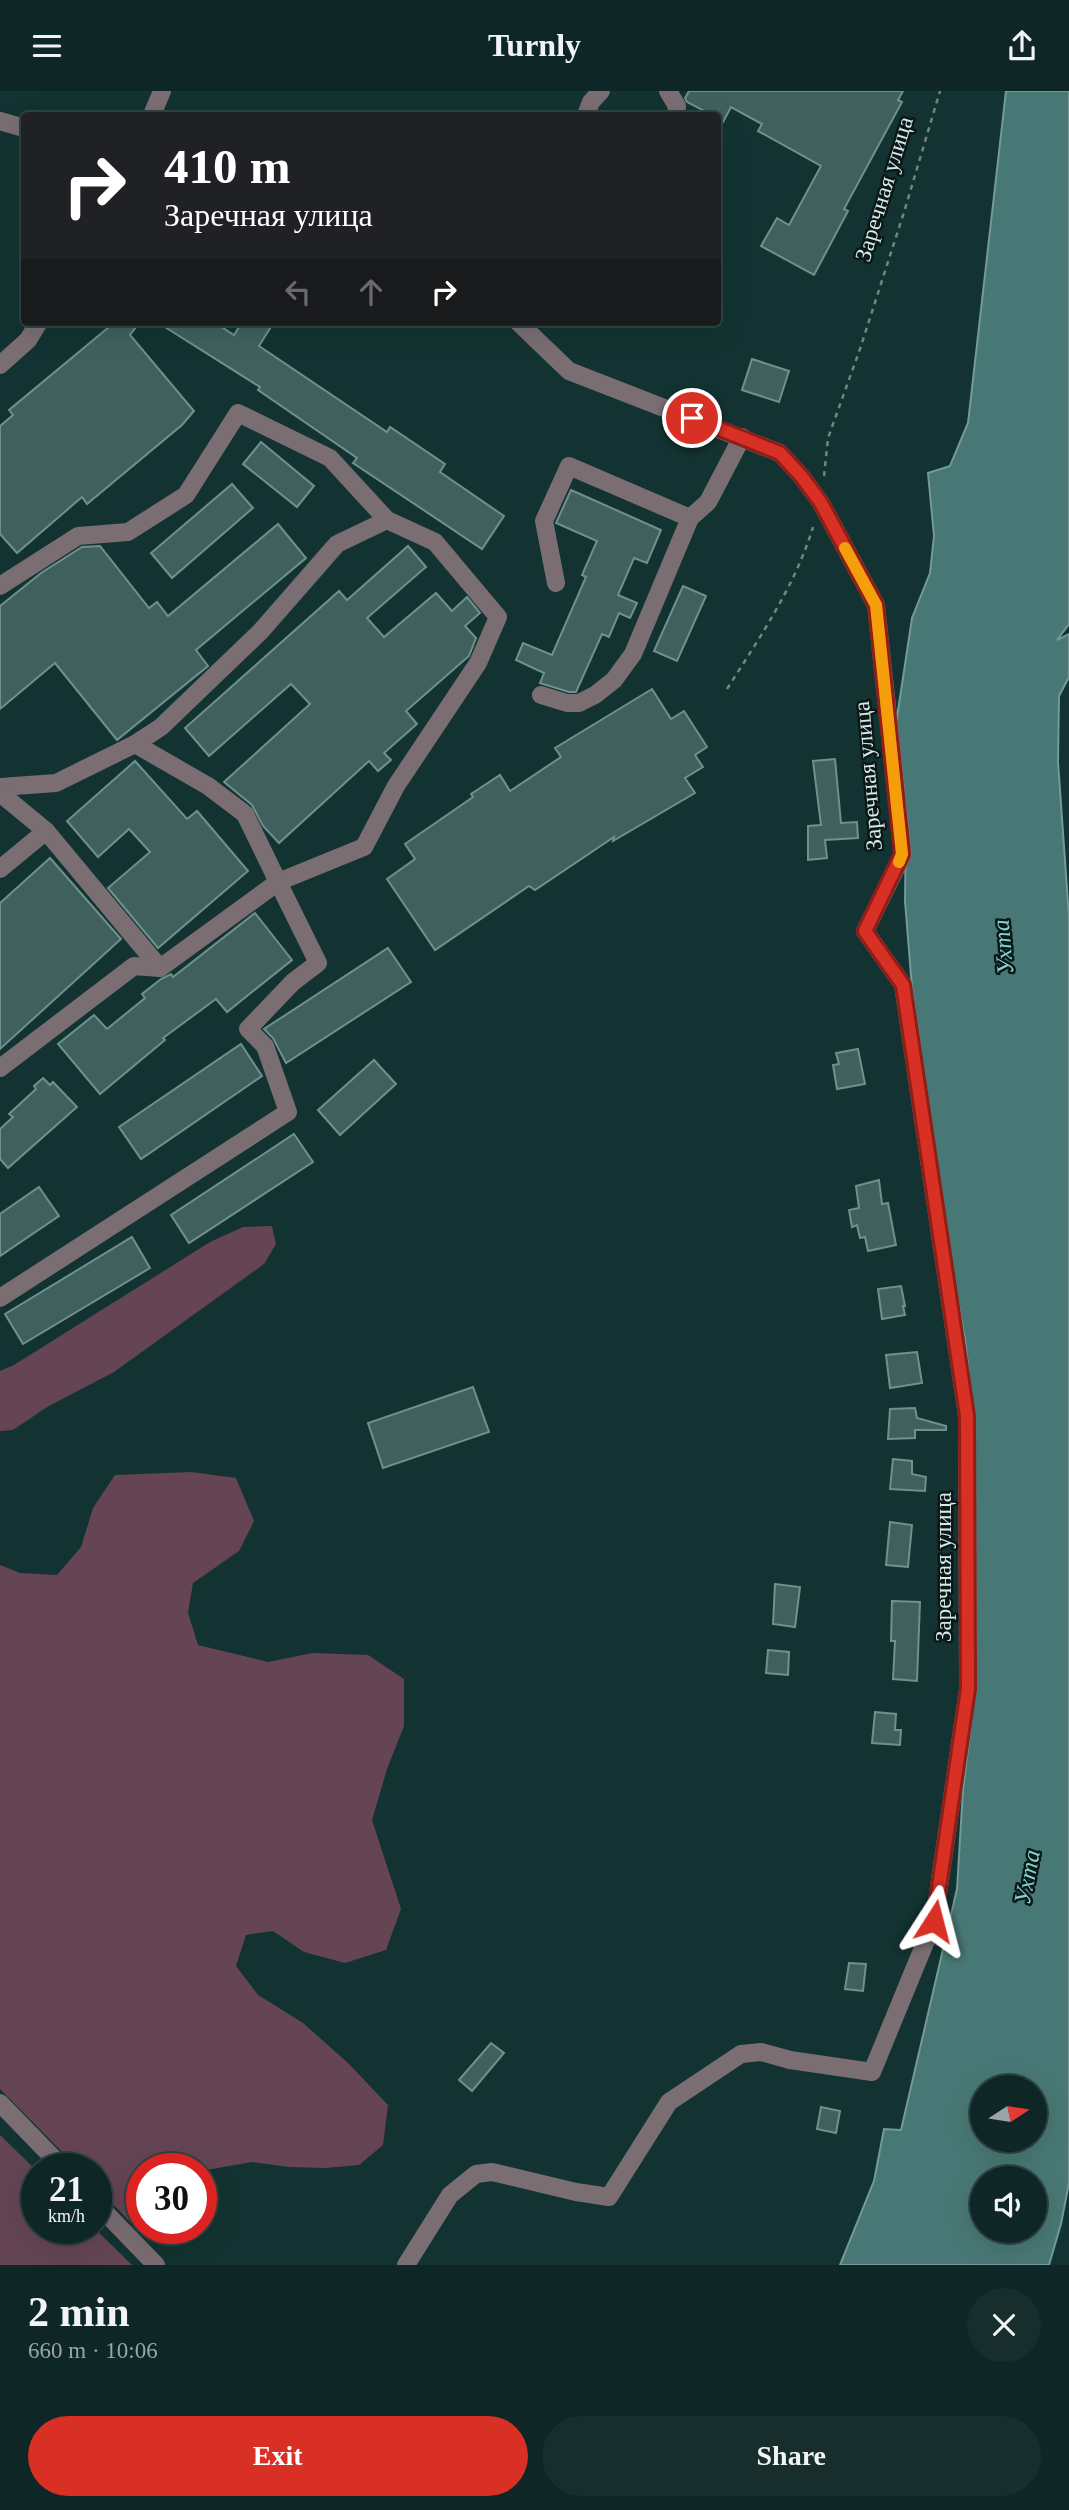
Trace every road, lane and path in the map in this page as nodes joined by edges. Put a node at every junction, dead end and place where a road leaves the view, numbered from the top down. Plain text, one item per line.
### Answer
1 (162, 91) edge
2 (601, 91) edge
3 (668, 91) edge
4 (940, 91) edge
5 (153, 112) edge
6 (587, 112) edge
7 (676, 112) edge
8 (0, 121) edge
9 (21, 127) edge
10 (37, 326) edge
11 (522, 326) edge
12 (0, 365) edge
13 (742, 437) junction
14 (821, 503) junction
15 (690, 518) junction
16 (387, 520) junction
17 (556, 583) dead end
18 (0, 586) edge
19 (727, 689) dead end
20 (541, 695) dead end
21 (135, 744) junction
22 (0, 786) edge
23 (0, 793) edge
24 (47, 831) junction
25 (0, 869) edge
26 (278, 883) junction
27 (160, 968) junction
28 (0, 1068) edge
29 (0, 1298) edge
30 (0, 2103) edge
31 (48, 2153) edge
32 (112, 2220) edge
33 (156, 2265) edge
34 (406, 2265) edge

1 - 5 street
2 - 6 street
3 - 7 street
4 - 14 path, Заречная улица
8 - 9 street
10 - 12 street
11 - 13 street, Заречная улица
13 - 14 street, Заречная улица
13 - 15 street
14 - 19 path
14 - 34 street, Заречная улица
15 - 17 street
15 - 20 street
16 - 18 street
16 - 21 street
16 - 26 street
21 - 22 street
21 - 26 street
23 - 24 street
24 - 25 street
24 - 27 street
26 - 27 street
26 - 29 street
27 - 28 street
30 - 31 street
32 - 33 street

